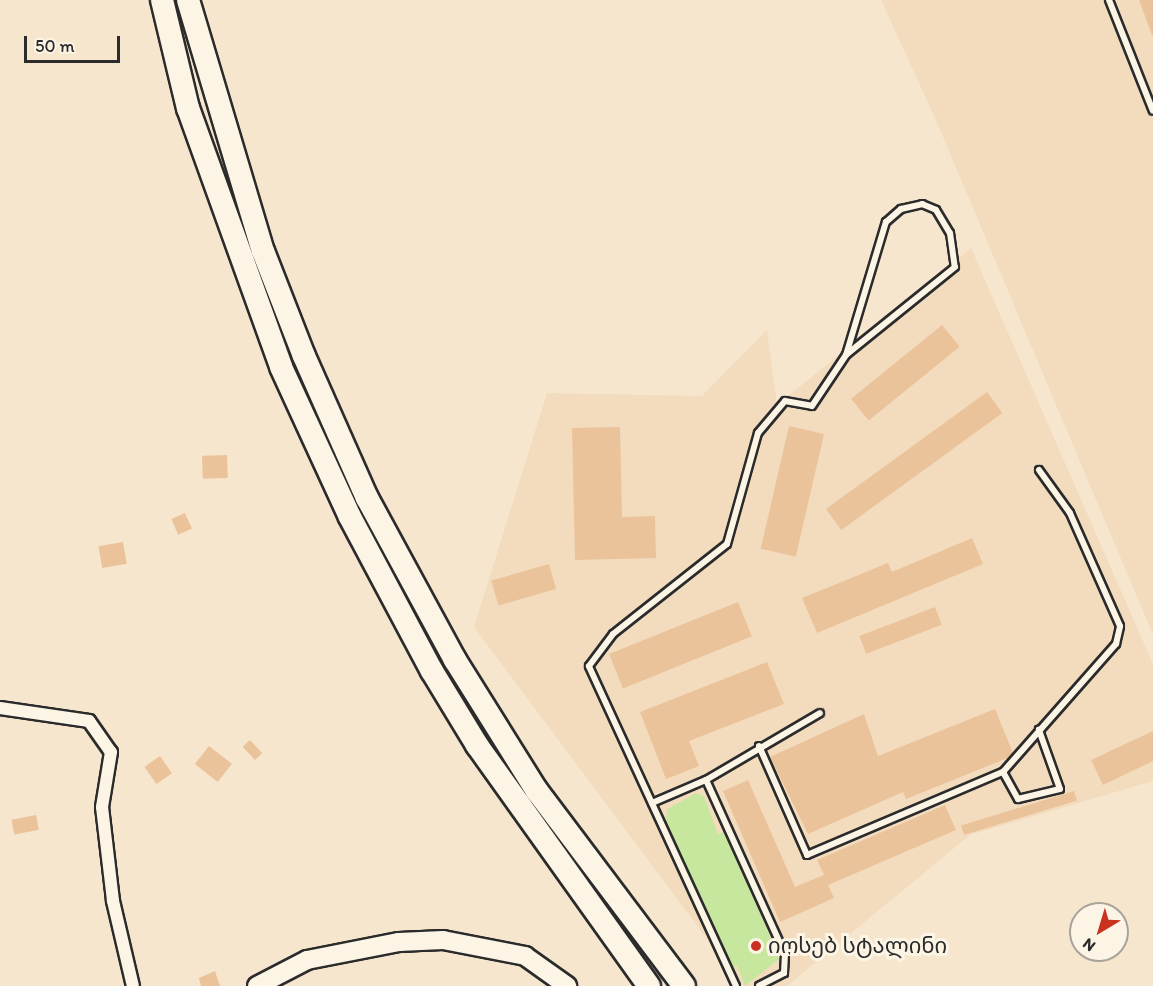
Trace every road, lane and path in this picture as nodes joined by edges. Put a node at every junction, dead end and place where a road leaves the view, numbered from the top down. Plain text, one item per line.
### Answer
1 (162, 0) edge
2 (188, 0) edge
3 (1109, 0) edge
4 (1153, 111) edge
5 (846, 355) junction
6 (1039, 471) dead end
7 (0, 708) edge
8 (820, 712) dead end
9 (1039, 730) junction
10 (759, 746) junction
11 (1003, 772) junction
12 (706, 780) junction
13 (652, 803) junction
14 (133, 986) edge
15 (257, 986) edge
16 (567, 986) edge
17 (649, 986) edge
18 (684, 986) edge
19 (736, 986) edge
20 (759, 986) edge

1 - 17 highway
2 - 18 highway
3 - 4 lane
5 - 5 lane
5 - 13 lane
6 - 9 lane
7 - 14 street
8 - 10 lane
9 - 11 lane
9 - 11 lane
10 - 11 lane
10 - 12 lane
12 - 13 lane
12 - 20 lane
13 - 19 lane
15 - 16 street

